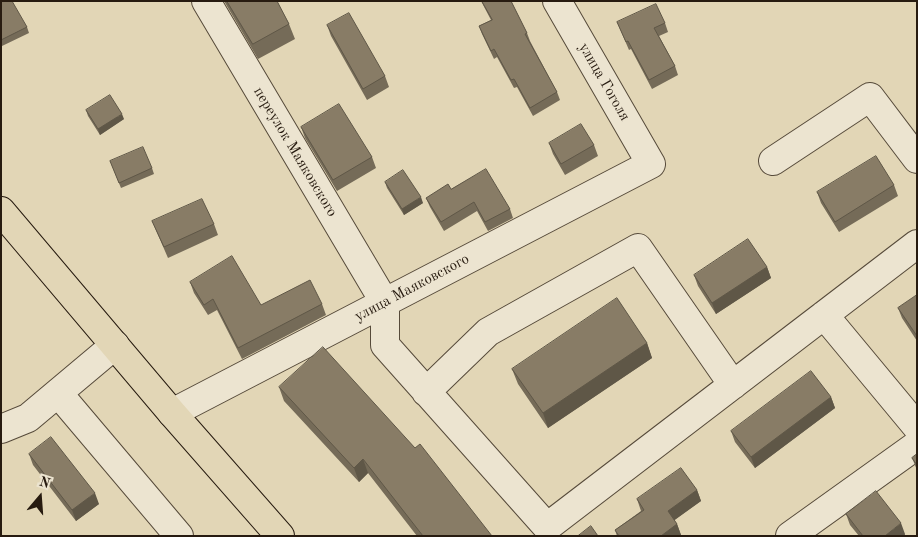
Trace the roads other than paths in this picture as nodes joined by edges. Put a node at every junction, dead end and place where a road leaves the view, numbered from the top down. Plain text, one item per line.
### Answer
1 (206, 1) edge
2 (558, 1) edge
3 (917, 159) edge
4 (773, 161) dead end
5 (651, 164) joint
6 (1, 211) edge
7 (917, 244) edge
8 (385, 302) junction
9 (824, 315) junction
10 (115, 345) junction
11 (733, 385) junction
12 (426, 392) junction
13 (58, 393) junction
14 (172, 413) junction
15 (917, 427) edge
16 (1, 429) edge
17 (917, 445) edge
18 (179, 536) edge
19 (280, 536) edge
20 (790, 536) edge

1 - 8 street, переулок Маяковского
2 - 5 street, улица Гоголя
3 - 4 street
5 - 8 street, улица Маяковского
6 - 10 main road
7 - 9 street
8 - 12 street
8 - 14 street, улица Маяковского
9 - 11 street
9 - 15 street
10 - 13 street
10 - 14 main road
11 - 12 street
11 - 12 street
13 - 16 street
13 - 18 street
14 - 19 main road
17 - 20 street

